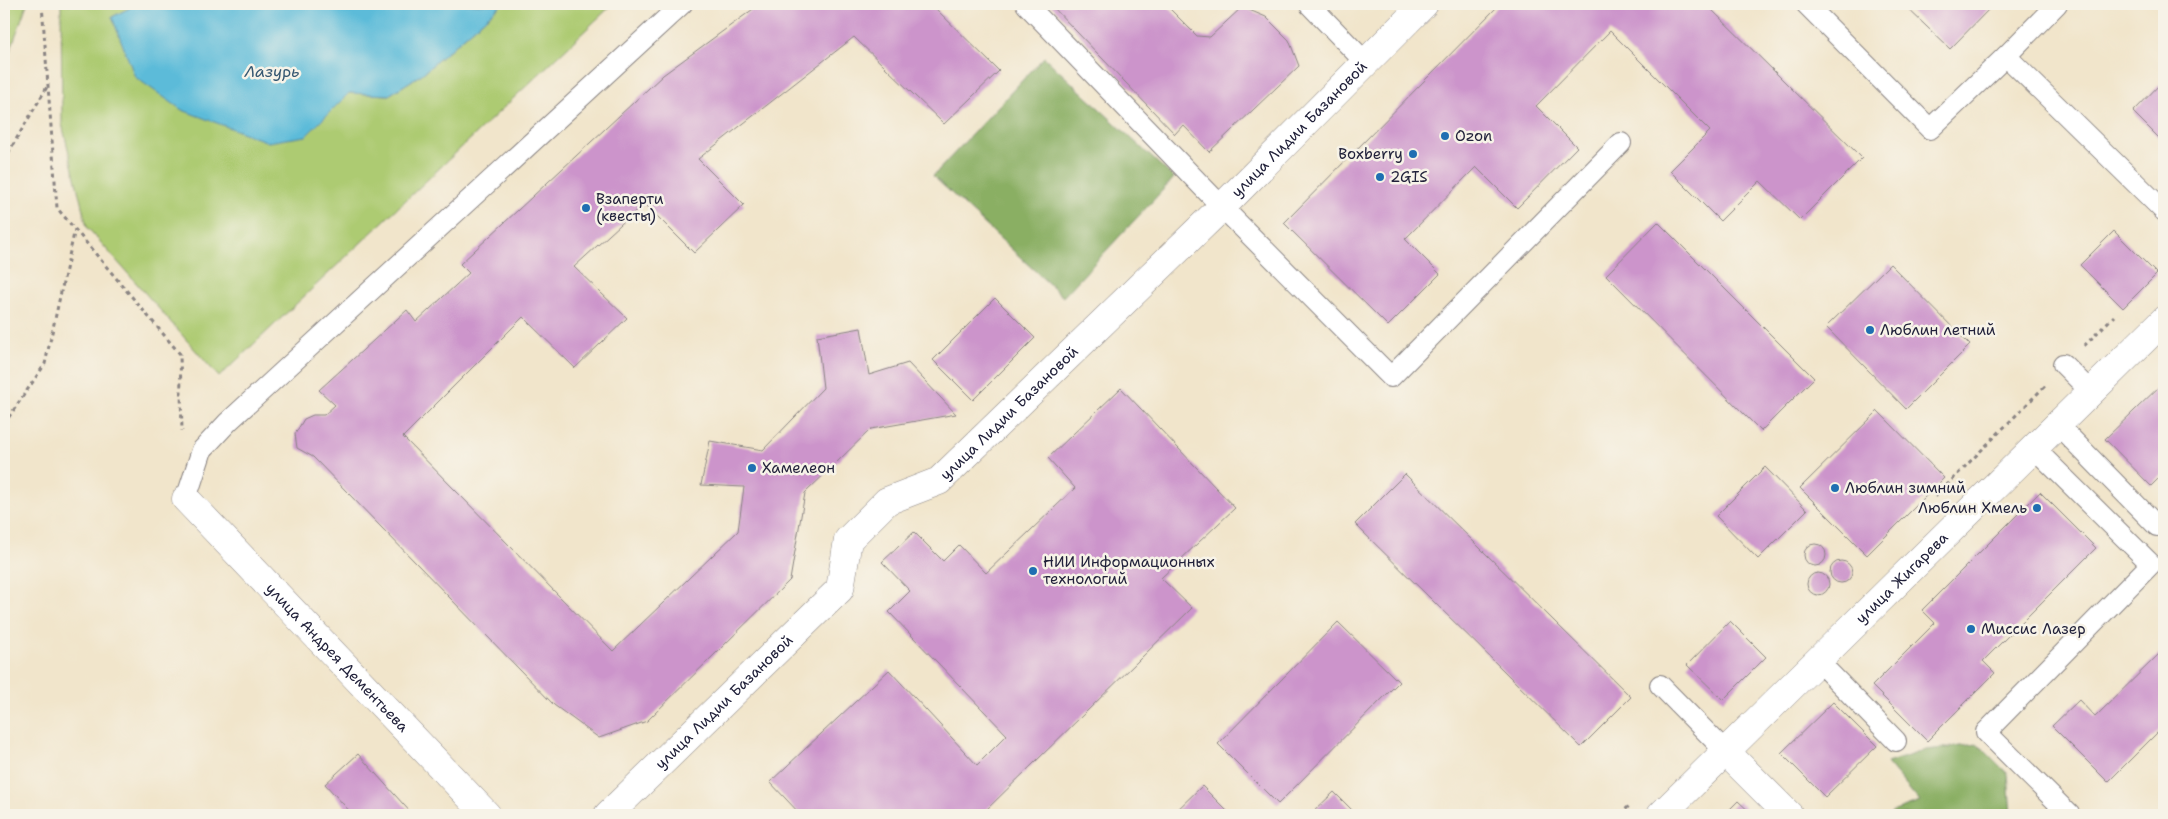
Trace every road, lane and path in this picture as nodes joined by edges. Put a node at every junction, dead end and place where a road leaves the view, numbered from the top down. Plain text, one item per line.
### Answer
1 (42, 4) edge
2 (682, 4) edge
3 (1026, 4) edge
4 (1309, 4) edge
5 (1424, 4) edge
6 (1806, 4) edge
7 (2057, 4) edge
8 (2006, 56) junction
9 (1366, 63) junction
10 (47, 86) junction
11 (1620, 143) dead end
12 (4, 160) edge
13 (1222, 207) junction
14 (2164, 211) edge
15 (75, 229) junction
16 (2164, 320) edge
17 (2063, 364) dead end
18 (2091, 392) junction
19 (4, 424) edge
20 (2058, 425) junction
21 (182, 436) dead end
22 (2034, 448) junction
23 (186, 499) joint
24 (2164, 519) edge
25 (1818, 661) junction
26 (1660, 685) dead end
27 (1896, 741) dead end
28 (1726, 752) junction
29 (487, 815) edge
30 (608, 815) edge
31 (1661, 815) edge
32 (1789, 815) edge
33 (2070, 815) edge

1 - 10 path
2 - 23 lane
3 - 13 lane
4 - 9 lane
5 - 9 street, улица Лидии Базановой
6 - 8 lane
7 - 8 lane
8 - 14 lane
9 - 13 street, улица Лидии Базановой
10 - 12 path
10 - 15 path
11 - 13 lane
13 - 30 street, улица Лидии Базановой
15 - 19 path
15 - 21 path
16 - 18 street, улица Жигарева
17 - 18 lane
18 - 20 street, улица Жигарева
20 - 22 street, улица Жигарева
20 - 24 lane
22 - 25 street, улица Жигарева
22 - 33 lane
23 - 29 street, улица Андрея Дементьева
25 - 27 lane
25 - 28 street, улица Жигарева
26 - 28 lane
28 - 31 street, улица Жигарева
28 - 32 street

